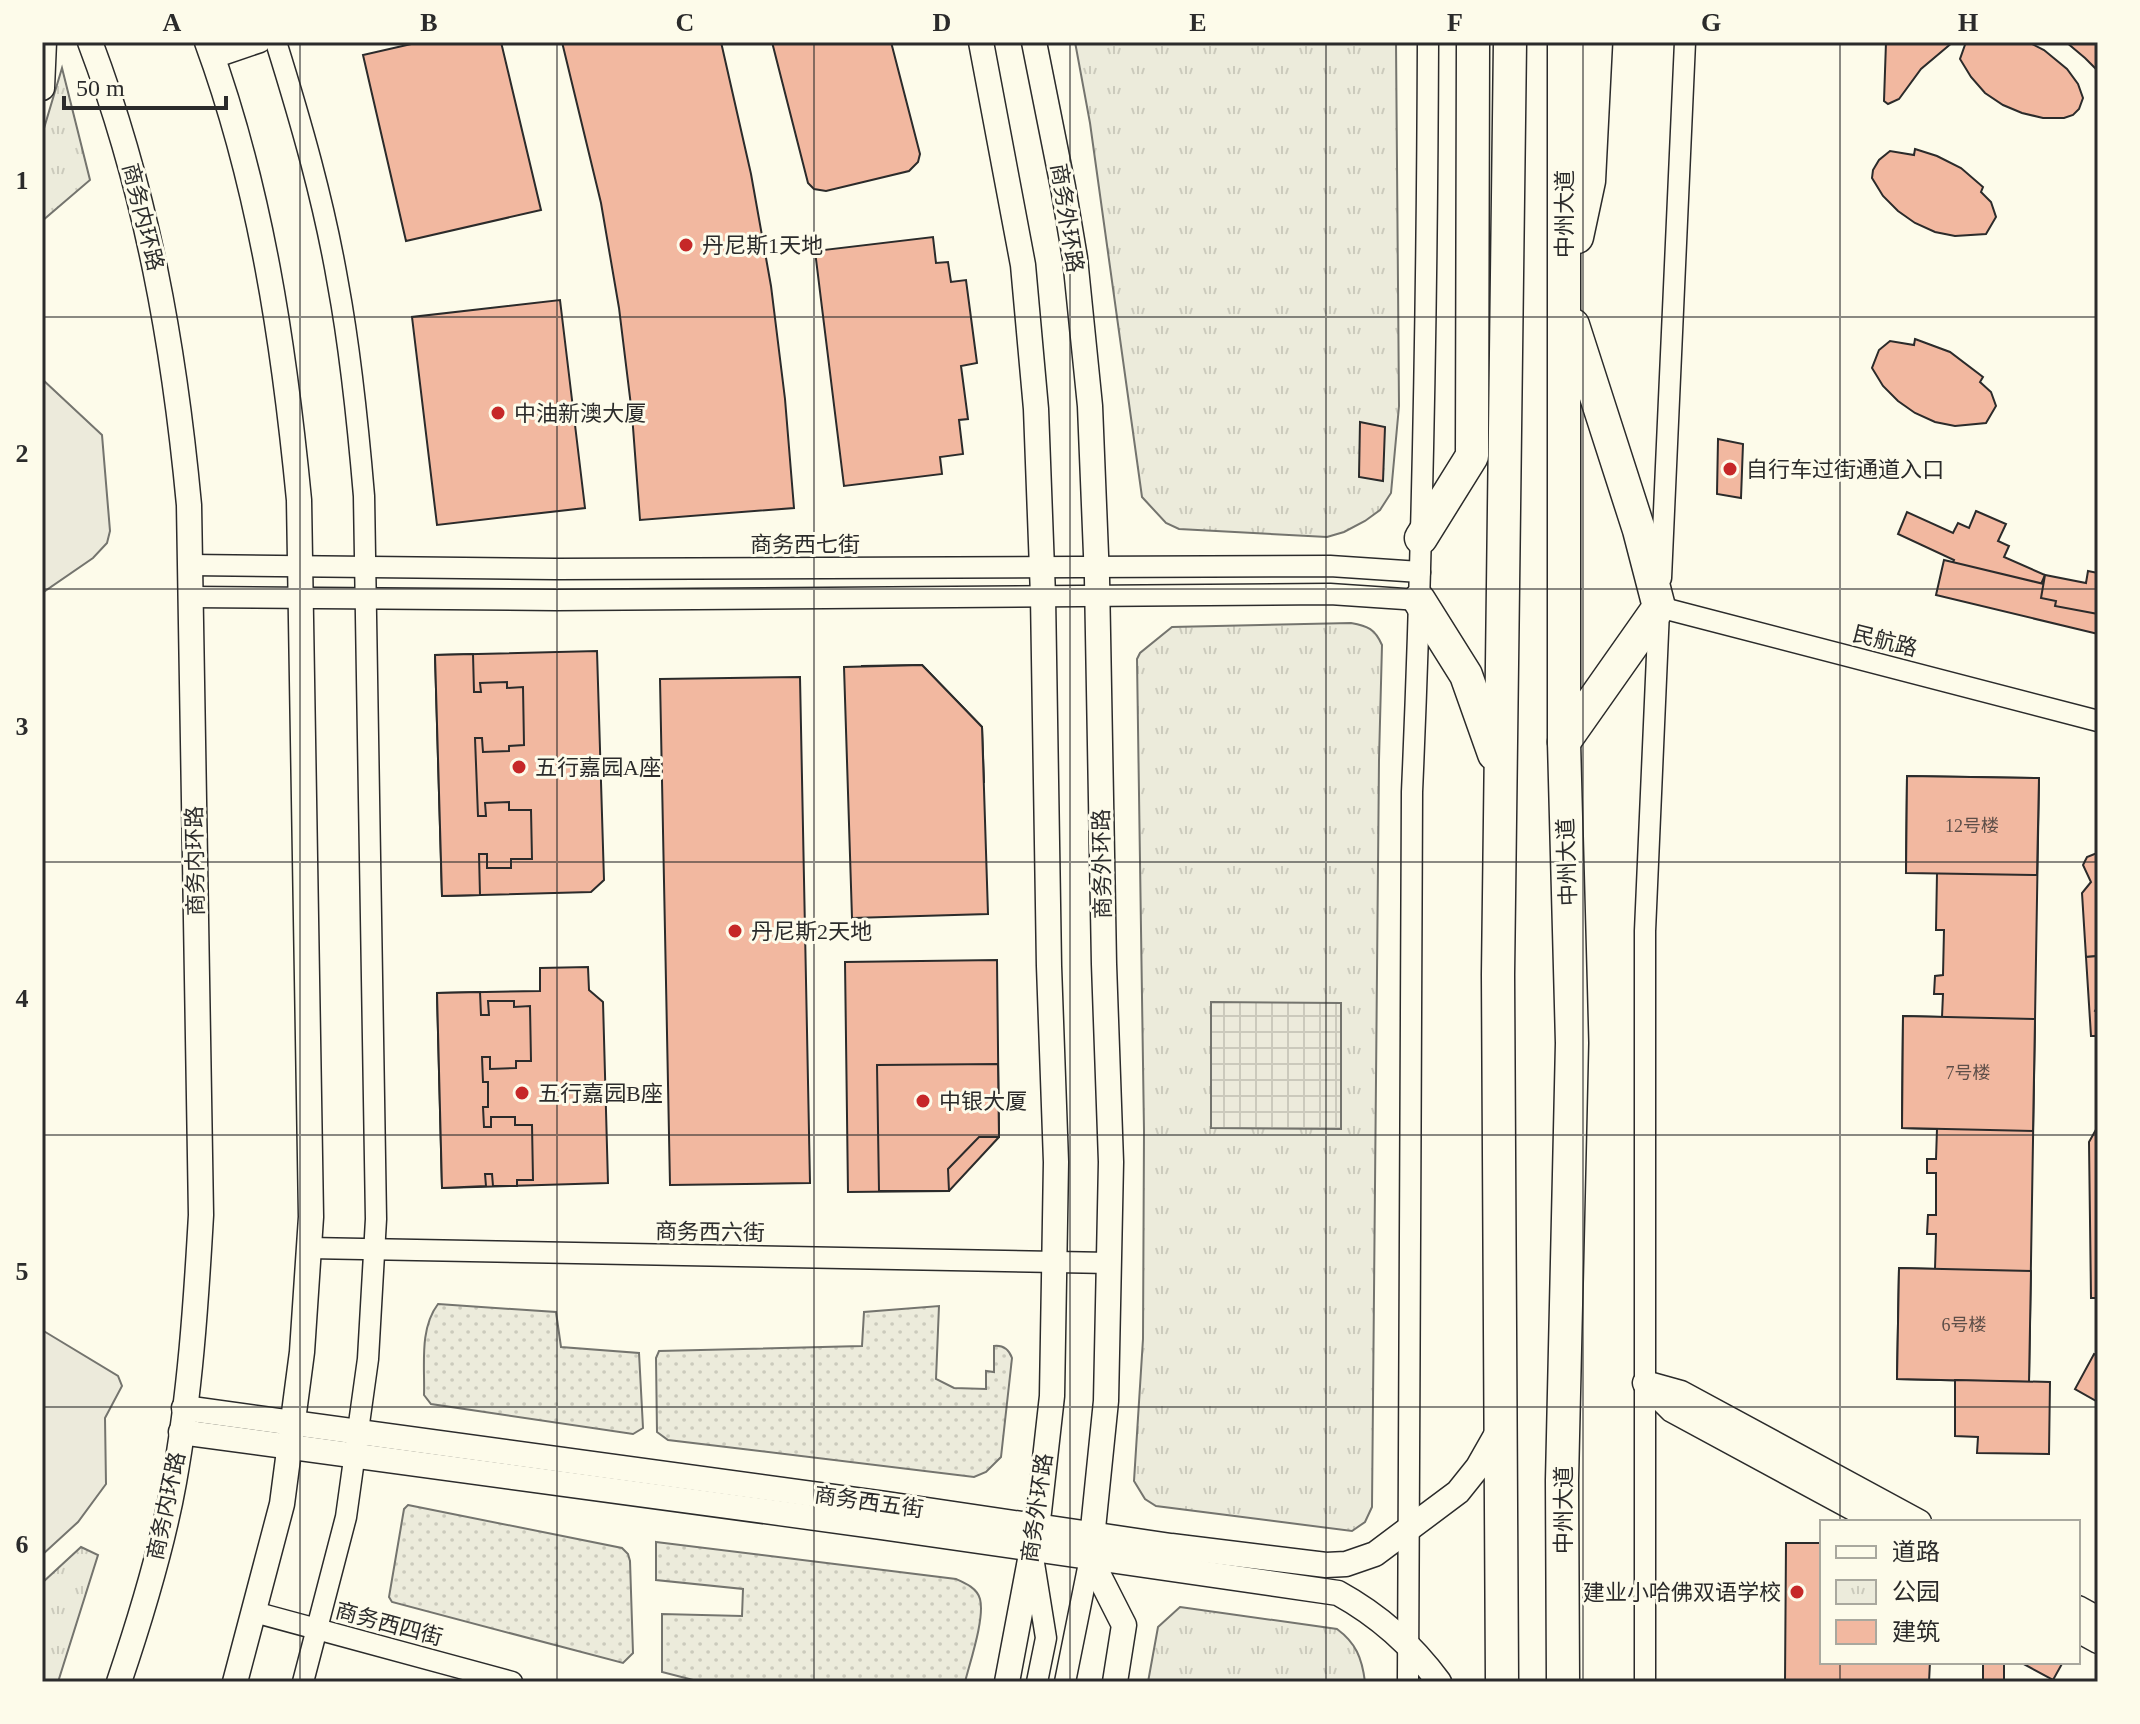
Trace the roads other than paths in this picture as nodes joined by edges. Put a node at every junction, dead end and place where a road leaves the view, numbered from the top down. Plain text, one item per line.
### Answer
1 (44, 42) edge
2 (90, 42) edge
3 (260, 42) edge
4 (276, 42) edge
5 (981, 42) edge
6 (1034, 42) edge
7 (1428, 42) edge
8 (1473, 42) edge
9 (1510, 42) edge
10 (1564, 42) edge
11 (1596, 42) edge
12 (1685, 42) edge
13 (210, 50) edge
14 (42, 88) edge
15 (1564, 298) junction
16 (1421, 538) junction
17 (190, 565) junction
18 (299, 566) junction
19 (365, 567) junction
20 (1042, 567) junction
21 (1097, 567) junction
22 (1420, 586) junction
23 (1098, 595) junction
24 (1043, 596) junction
25 (190, 597) junction
26 (300, 598) junction
27 (366, 598) junction
28 (1659, 607) junction
29 (2098, 721) edge
30 (1564, 742) junction
31 (1501, 775) junction
32 (309, 1248) junction
33 (375, 1249) junction
34 (1055, 1262) junction
35 (1110, 1263) junction
36 (1645, 1383) junction
37 (183, 1420) junction
38 (1500, 1428) junction
39 (291, 1435) junction
40 (356, 1444) junction
41 (1875, 1520) edge
42 (1915, 1520) edge
43 (1408, 1530) junction
44 (1034, 1538) junction
45 (1092, 1546) junction
46 (2080, 1609) edge
47 (254, 1612) junction
48 (2098, 1619) edge
49 (317, 1630) junction
50 (2080, 1631) edge
51 (2098, 1641) edge
52 (1408, 1646) junction
53 (119, 1682) edge
54 (235, 1682) edge
55 (303, 1682) edge
56 (512, 1682) edge
57 (1007, 1682) edge
58 (1037, 1682) edge
59 (1065, 1682) edge
60 (1115, 1682) edge
61 (1408, 1682) edge
62 (1439, 1682) edge
63 (1502, 1682) edge
64 (1563, 1682) edge
65 (1645, 1682) edge

1 - 14 street
2 - 17 street, 商务内环路
3 - 13 street
4 - 19 street
5 - 20 street, 商务外环路
6 - 21 street, 商务外环路
7 - 16 street
8 - 16 highway
9 - 31 highway
10 - 15 highway, 中州大道
11 - 15 highway
12 - 28 street
13 - 18 street
15 - 28 highway
15 - 30 highway, 中州大道
16 - 22 street
17 - 18 street, 商务西七街
17 - 25 street, 商务内环路
18 - 19 street, 商务西七街
18 - 26 street
19 - 20 street, 商务西七街
19 - 27 street
20 - 21 street, 商务西七街
20 - 24 street, 商务外环路
21 - 22 street, 商务西七街
21 - 23 street, 商务外环路
22 - 23 street
22 - 31 highway
22 - 43 street
23 - 24 street
23 - 35 street, 商务外环路
24 - 27 street
24 - 34 street, 商务外环路
25 - 26 street
25 - 37 street, 商务内环路
26 - 27 street
26 - 32 street
27 - 33 street
28 - 29 street, 民航路
28 - 30 highway
28 - 36 street
30 - 64 highway, 中州大道
31 - 38 highway
32 - 33 street, 商务西六街
32 - 39 street
33 - 34 street, 商务西六街
33 - 40 street
34 - 35 street, 商务西六街
34 - 44 street, 商务外环路
35 - 45 street, 商务外环路
36 - 41 street
36 - 42 street
36 - 65 street
37 - 39 street, 商务西五街
37 - 53 street, 商务内环路
38 - 43 street, 商务西五街
38 - 63 highway
39 - 40 street, 商务西五街
39 - 47 street
40 - 44 street, 商务西五街
40 - 49 street
43 - 45 street, 商务西五街
43 - 52 street
44 - 45 street, 商务西五街
44 - 57 street, 商务外环路
44 - 58 street
45 - 52 street, 商务西五街
45 - 59 street
45 - 60 street
46 - 48 street
47 - 49 street, 商务西四街
47 - 54 street
49 - 55 street
49 - 56 street, 商务西四街
50 - 51 street
52 - 61 street
52 - 62 street, 商务西五街

